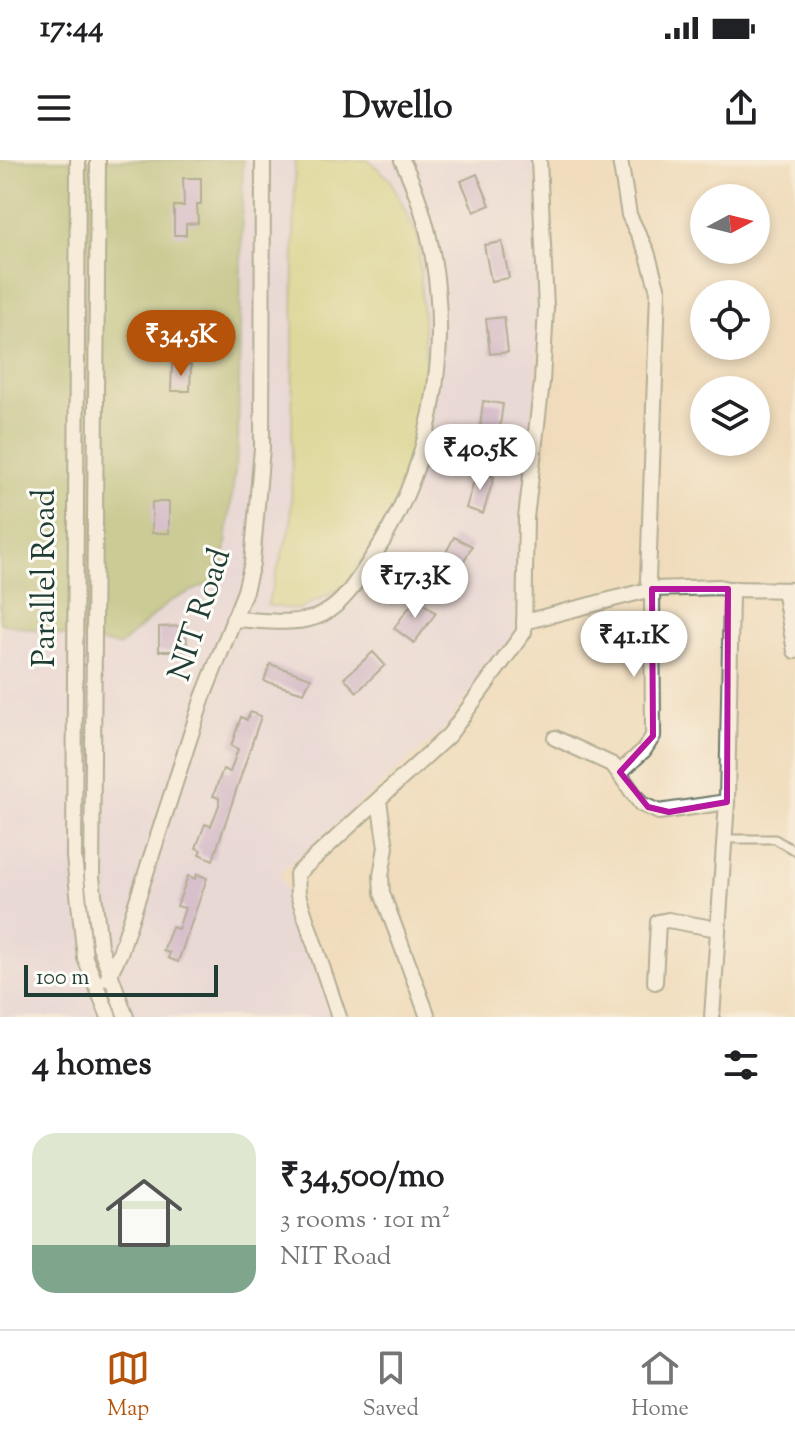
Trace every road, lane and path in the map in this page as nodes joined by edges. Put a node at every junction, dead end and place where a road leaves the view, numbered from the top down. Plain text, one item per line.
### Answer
1 (78, 160) edge
2 (98, 160) edge
3 (263, 160) edge
4 (402, 160) edge
5 (539, 160) edge
6 (620, 160) edge
7 (652, 589) junction
8 (728, 589) junction
9 (790, 590) edge
10 (233, 619) junction
11 (524, 622) junction
12 (795, 651) edge
13 (555, 738) dead end
14 (620, 772) junction
15 (379, 801) junction
16 (727, 802) junction
17 (724, 839) junction
18 (795, 851) edge
19 (718, 929) junction
20 (109, 976) junction
21 (655, 982) dead end
22 (98, 993) junction
23 (109, 1017) edge
24 (126, 1017) edge
25 (339, 1017) edge
26 (428, 1017) edge
27 (712, 1017) edge

1 - 22 street, Parallel Road
2 - 20 street, Parallel Road
3 - 10 street, NIT Road
4 - 10 street
5 - 11 street
6 - 7 street
7 - 8 street
7 - 11 street
7 - 14 street
8 - 9 street
8 - 16 street
9 - 12 street
10 - 20 street, NIT Road
11 - 15 street
13 - 14 street
14 - 16 street
15 - 25 street
15 - 26 street
16 - 17 street
17 - 18 lane
17 - 19 street
19 - 21 street
19 - 27 street
20 - 22 street, NIT Road
20 - 24 street
22 - 23 street

